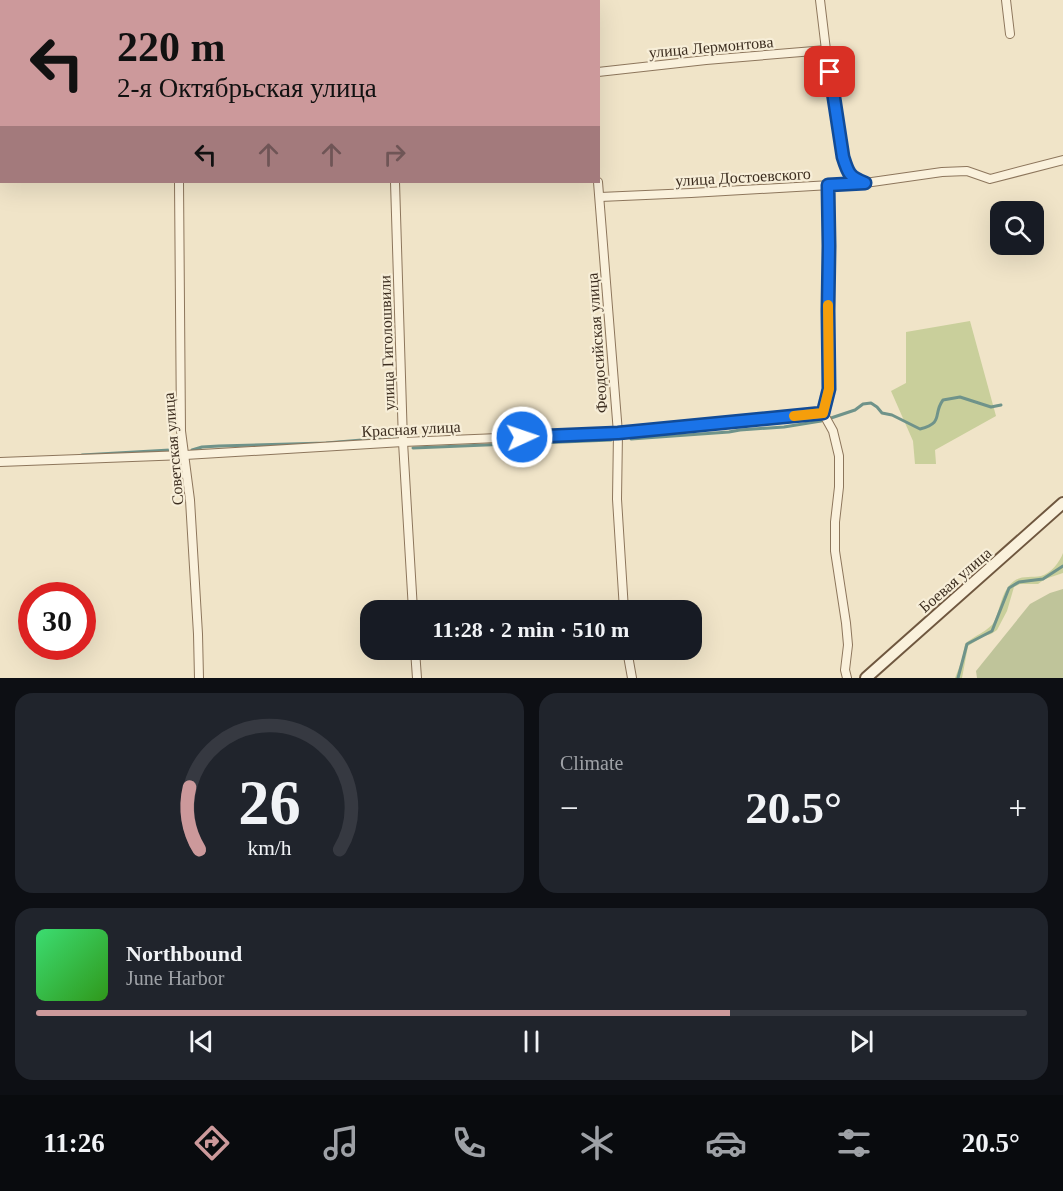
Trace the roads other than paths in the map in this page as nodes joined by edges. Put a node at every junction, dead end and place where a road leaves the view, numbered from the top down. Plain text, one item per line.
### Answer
1 (820, 0) edge
2 (1006, 0) edge
3 (1010, 34) dead end
4 (826, 50) junction
5 (600, 72) edge
6 (1063, 160) edge
7 (178, 183) edge
8 (395, 183) edge
9 (598, 183) edge
10 (865, 183) junction
11 (828, 185) junction
12 (600, 197) junction
13 (823, 413) junction
14 (618, 433) junction
15 (403, 442) junction
16 (185, 455) junction
17 (0, 462) edge
18 (1063, 503) edge
19 (412, 600) edge
20 (623, 600) edge
21 (416, 660) edge
22 (629, 660) edge
23 (199, 678) edge
24 (417, 678) edge
25 (632, 678) edge
26 (847, 678) edge
27 (866, 678) edge

1 - 4 street
2 - 3 street
4 - 5 street, улица Лермонтова
4 - 10 street
6 - 10 street, улица Достоевского
7 - 16 street, Советская улица
8 - 15 street, улица Гиголошвили
9 - 12 street, Феодосийская улица
10 - 11 street, улица Достоевского
11 - 12 street, улица Достоевского
11 - 13 street
12 - 14 street, Феодосийская улица
13 - 14 street, Красная улица
13 - 26 street
14 - 15 street, Красная улица
14 - 20 street, Феодосийская улица
15 - 16 street, Красная улица
15 - 19 street, улица Гиголошвили
16 - 17 street, Красная улица
16 - 23 street, Советская улица
18 - 27 street, Боевая улица
21 - 24 street
22 - 25 street

